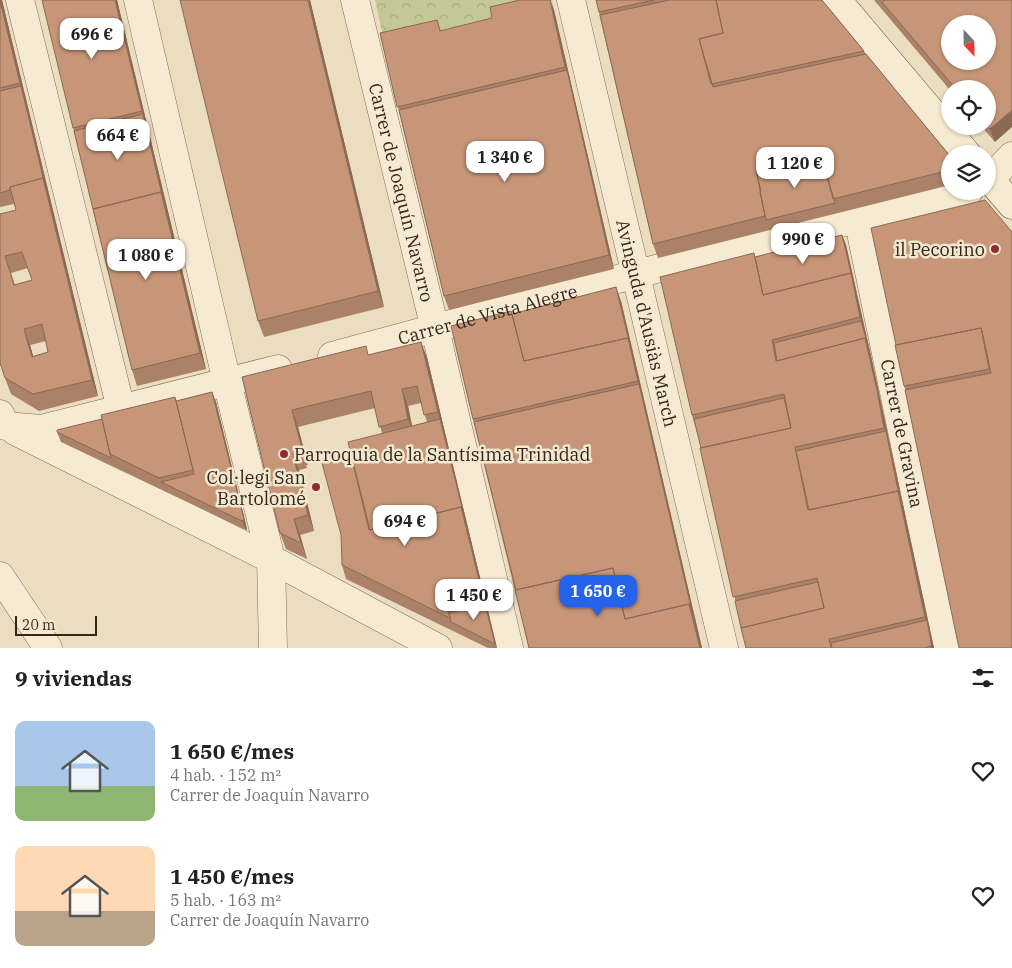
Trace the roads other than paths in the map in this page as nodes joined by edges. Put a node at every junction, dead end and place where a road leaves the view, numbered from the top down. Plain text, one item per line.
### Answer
1 (20, 0) edge
2 (138, 0) edge
3 (354, 0) edge
4 (571, 0) edge
5 (837, 0) edge
6 (959, 145) edge
7 (1012, 156) edge
8 (996, 171) edge
9 (996, 192) edge
10 (941, 194) edge
11 (1012, 205) edge
12 (858, 218) junction
13 (636, 274) junction
14 (435, 329) junction
15 (227, 382) junction
16 (121, 409) junction
17 (2, 421) edge
18 (271, 559) junction
19 (0, 576) edge
20 (48, 648) edge
21 (273, 648) edge
22 (438, 648) edge
23 (509, 648) edge
24 (724, 648) edge
25 (947, 648) edge

1 - 16 street
2 - 15 street
3 - 14 street, Carrer de Joaquín Navarro
4 - 13 street, Avinguda d'Ausiàs March
5 - 6 street
7 - 8 street
9 - 11 street
10 - 12 street, Carrer de Vista Alegre
12 - 13 street, Carrer de Vista Alegre
12 - 25 street, Carrer de Gravina
13 - 14 street, Carrer de Vista Alegre
13 - 24 street, Avinguda d'Ausiàs March
14 - 15 street, Carrer de Vista Alegre
14 - 23 street, Carrer de Joaquín Navarro
15 - 16 street, Carrer de Vista Alegre
15 - 18 street
16 - 17 street, Carrer de Vista Alegre
17 - 18 street
18 - 21 street
18 - 22 street
19 - 20 street

